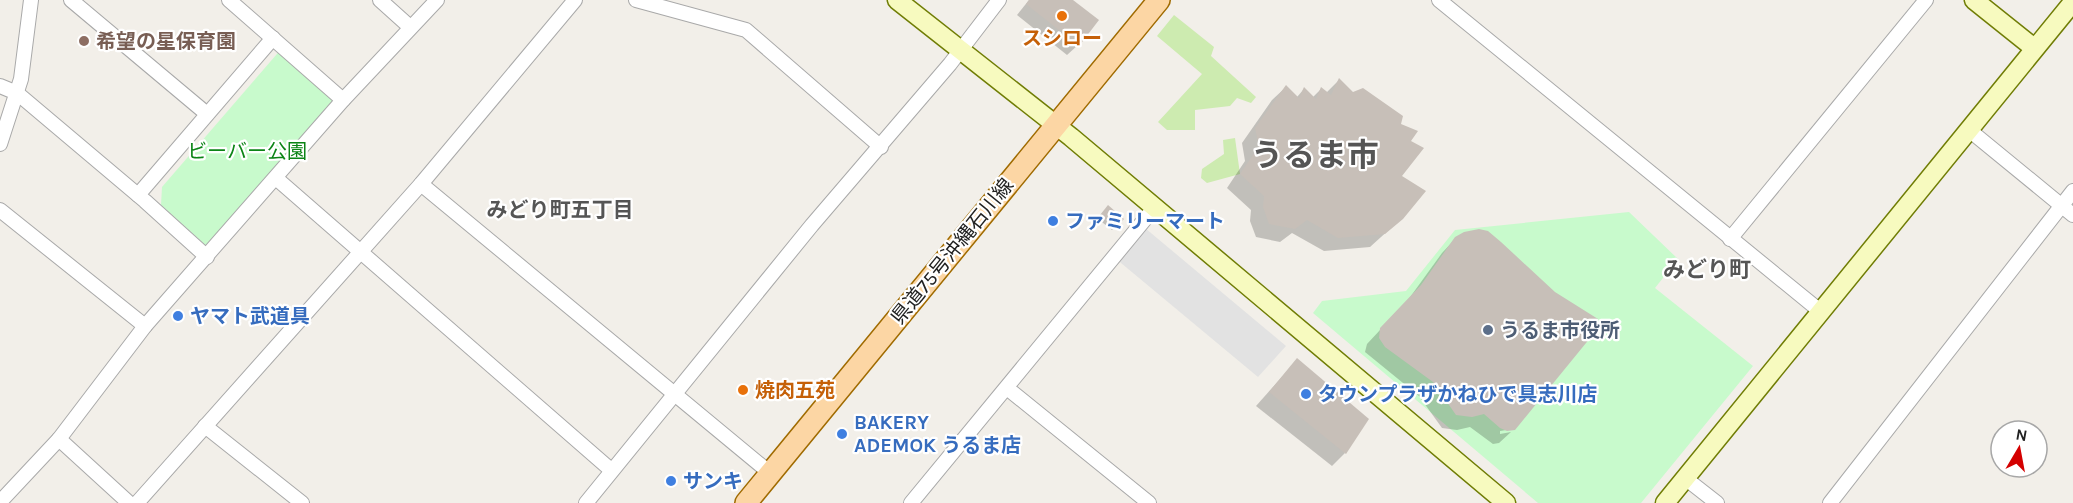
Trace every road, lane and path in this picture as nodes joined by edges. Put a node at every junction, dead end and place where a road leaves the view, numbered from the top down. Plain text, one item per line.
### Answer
1 (31, 0) edge
2 (71, 0) edge
3 (229, 0) edge
4 (380, 0) edge
5 (437, 0) edge
6 (575, 0) edge
7 (636, 0) edge
8 (897, 0) edge
9 (999, 0) edge
10 (1159, 0) edge
11 (1439, 0) edge
12 (1926, 0) edge
13 (1974, 0) edge
14 (2073, 2) edge
15 (410, 27) junction
16 (273, 38) junction
17 (2034, 48) junction
18 (960, 50) junction
19 (0, 86) edge
20 (17, 93) junction
21 (343, 100) junction
22 (207, 114) junction
23 (1056, 125) junction
24 (1968, 129) junction
25 (0, 144) edge
26 (881, 147) junction
27 (277, 179) junction
28 (422, 184) junction
29 (2073, 191) edge
30 (138, 195) junction
31 (2062, 205) junction
32 (1155, 207) junction
33 (0, 210) edge
34 (2073, 215) edge
35 (1730, 239) junction
36 (361, 250) junction
37 (207, 257) junction
38 (1820, 311) junction
39 (145, 326) junction
40 (1006, 388) junction
41 (673, 394) junction
42 (205, 426) junction
43 (59, 439) junction
44 (611, 470) junction
45 (770, 473) junction
46 (1685, 478) junction
47 (0, 502) edge
48 (129, 503) edge
49 (137, 503) edge
50 (302, 503) edge
51 (586, 503) edge
52 (746, 503) edge
53 (911, 503) edge
54 (1149, 503) edge
55 (1506, 503) edge
56 (1665, 503) edge
57 (1717, 503) edge
58 (1830, 503) edge

1 - 20 street
2 - 22 street
3 - 16 street
4 - 15 street
5 - 15 street
6 - 28 street
7 - 26 street
8 - 18 street
9 - 18 street
10 - 23 main road, 県道75号沖縄石川線
11 - 35 street
12 - 35 street
13 - 17 street
14 - 17 street
15 - 21 street
16 - 21 street
16 - 22 street
17 - 24 street
18 - 23 street
18 - 26 street
19 - 20 street
20 - 25 street
20 - 30 street
21 - 27 street
22 - 30 street
23 - 32 street
23 - 45 main road, 県道75号沖縄石川線
24 - 31 street
24 - 38 street
26 - 41 street
27 - 36 street
27 - 37 street
28 - 36 street
28 - 41 street
29 - 31 street
30 - 37 street
31 - 34 street
31 - 58 street
32 - 40 street
32 - 55 street
33 - 39 street
35 - 38 street
36 - 42 street
36 - 44 street
37 - 39 street
38 - 46 street
39 - 43 street
40 - 53 street
40 - 54 street
41 - 44 street
41 - 45 street
42 - 49 street
42 - 50 street
43 - 47 street
43 - 48 street
44 - 51 street
45 - 52 main road, 県道75号沖縄石川線
46 - 56 street
46 - 57 street

